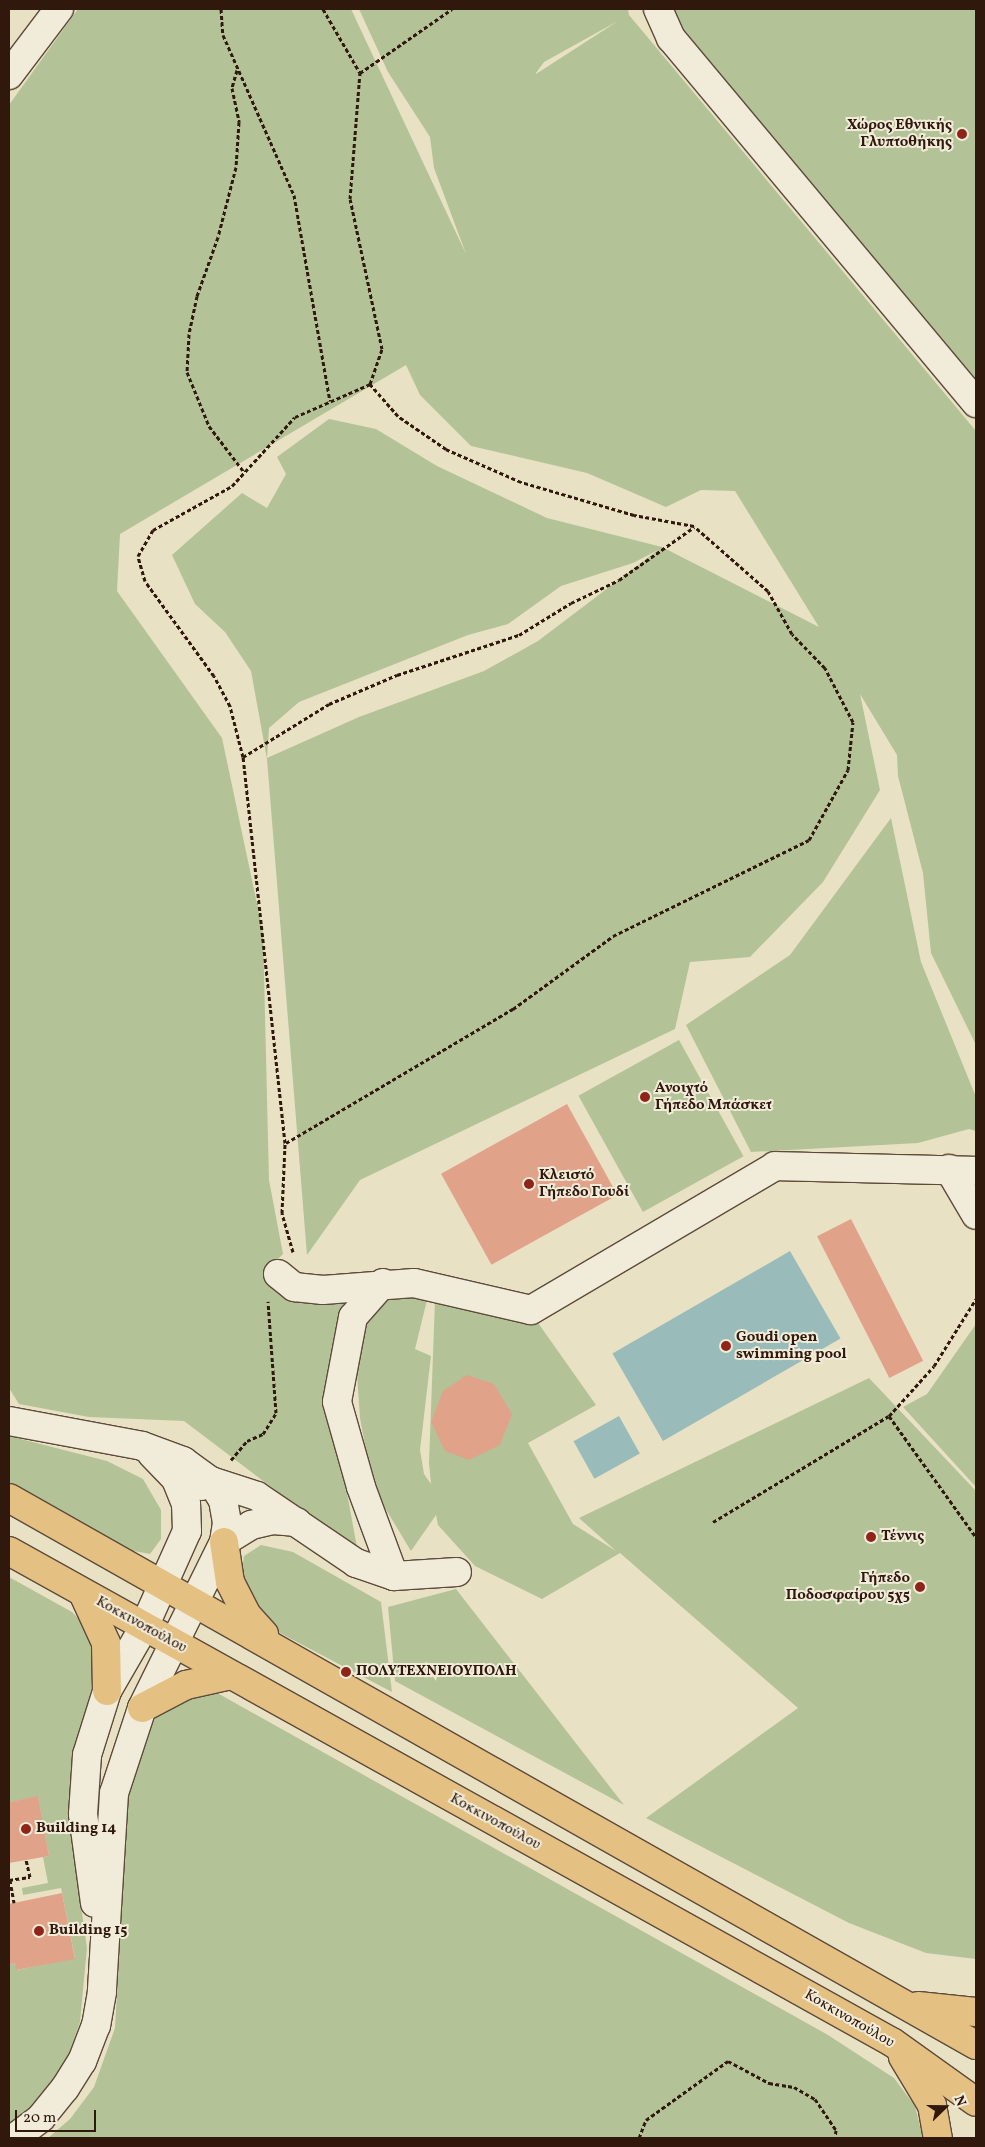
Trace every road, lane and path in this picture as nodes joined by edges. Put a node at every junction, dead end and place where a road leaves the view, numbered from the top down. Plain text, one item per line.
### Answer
1 (59, 9) edge
2 (221, 9) edge
3 (323, 9) edge
4 (452, 9) edge
5 (658, 9) edge
6 (237, 70) junction
7 (360, 73) junction
8 (9, 76) edge
9 (370, 384) junction
10 (330, 402) junction
11 (976, 403) edge
12 (244, 472) junction
13 (694, 526) junction
14 (244, 757) junction
15 (286, 1143) junction
16 (949, 1169) junction
17 (976, 1171) edge
18 (976, 1215) edge
19 (286, 1264) junction
20 (383, 1283) junction
21 (976, 1299) edge
22 (889, 1416) junction
23 (10, 1421) edge
24 (142, 1446) junction
25 (211, 1481) junction
26 (9, 1498) edge
27 (297, 1522) junction
28 (713, 1522) dead end
29 (187, 1531) junction
30 (976, 1537) edge
31 (224, 1542) junction
32 (9, 1551) edge
33 (457, 1572) dead end
34 (394, 1576) junction
35 (163, 1583) junction
36 (83, 1592) junction
37 (195, 1600) junction
38 (144, 1627) junction
39 (174, 1644) junction
40 (275, 1646) junction
41 (231, 1675) junction
42 (107, 1691) junction
43 (142, 1708) junction
44 (94, 1729) junction
45 (130, 1743) junction
46 (26, 1860) dead end
47 (9, 1880) edge
48 (14, 1903) dead end
49 (102, 1949) junction
50 (903, 2004) junction
51 (976, 2012) edge
52 (892, 2042) junction
53 (976, 2045) edge
54 (976, 2102) edge
55 (14, 2138) edge
56 (639, 2138) edge
57 (835, 2138) edge
58 (938, 2138) edge

1 - 8 street
2 - 6 path
3 - 7 path
4 - 7 path
5 - 11 street
6 - 10 path
6 - 12 path
7 - 9 path
9 - 10 path
9 - 13 path
10 - 12 path
12 - 14 path
13 - 14 path
13 - 15 path
14 - 15 path
15 - 19 path
16 - 17 street
16 - 18 street
16 - 20 street
19 - 20 street
19 - 25 path
20 - 34 street
21 - 22 path
22 - 28 path
22 - 30 path
23 - 24 street
24 - 25 street
24 - 29 street
25 - 27 street
25 - 29 street
25 - 31 street
26 - 35 main road
27 - 31 street
27 - 34 street
29 - 35 street
31 - 37 street
31 - 40 main road
32 - 36 main road, Κοκκινοπούλου
33 - 34 street
35 - 37 main road
35 - 38 street
36 - 38 main road, Κοκκινοπούλου
36 - 42 main road
37 - 39 street
37 - 40 main road
38 - 39 main road, Κοκκινοπούλου
38 - 42 street
39 - 41 main road, Κοκκινοπούλου
39 - 43 street
40 - 50 main road
41 - 43 main road
41 - 52 main road, Κοκκινοπούλου
42 - 44 street
43 - 45 street
44 - 45 street
44 - 49 street
45 - 49 street
46 - 47 path
47 - 48 path
49 - 55 street
50 - 51 main road
50 - 53 main road
52 - 54 main road, Κοκκινοπούλου
52 - 58 main road
56 - 57 path

